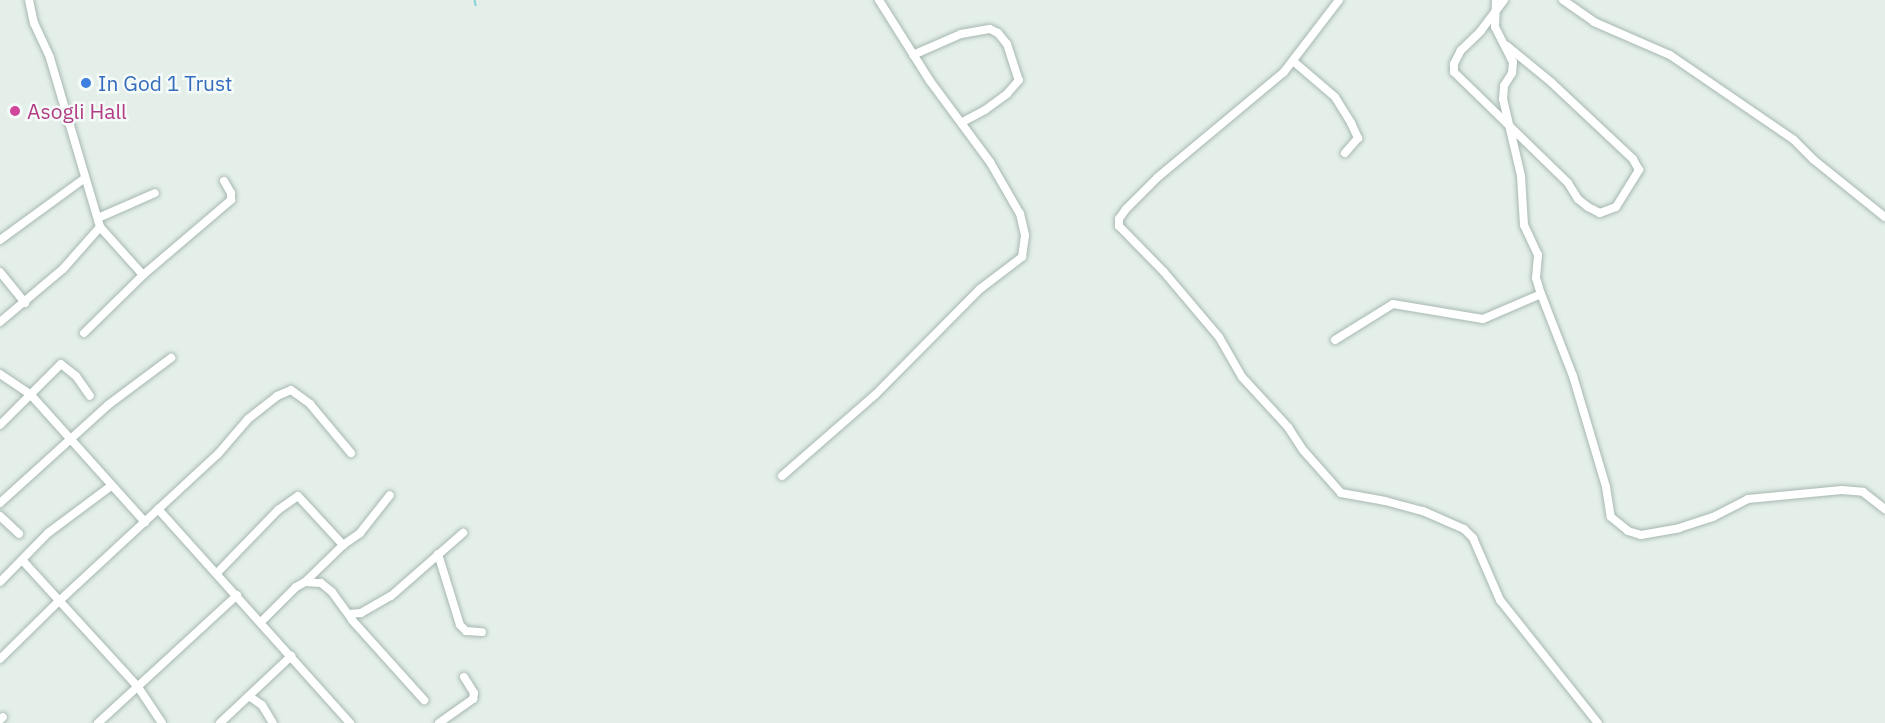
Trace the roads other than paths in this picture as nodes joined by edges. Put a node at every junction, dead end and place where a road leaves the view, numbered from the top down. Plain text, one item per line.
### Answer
1 (29, 0) edge
2 (879, 0) edge
3 (1339, 0) edge
4 (1496, 0) edge
5 (1504, 0) edge
6 (1563, 0) edge
7 (1496, 11) junction
8 (1505, 45) junction
9 (913, 55) junction
10 (1293, 60) junction
11 (962, 122) junction
12 (1511, 127) junction
13 (1345, 153) dead end
14 (85, 178) junction
15 (224, 181) dead end
16 (155, 193) dead end
17 (1885, 218) edge
18 (99, 223) junction
19 (0, 240) edge
20 (0, 272) edge
21 (143, 274) junction
22 (1541, 294) junction
23 (25, 303) junction
24 (0, 322) edge
25 (84, 333) dead end
26 (1335, 339) dead end
27 (171, 358) dead end
28 (0, 374) edge
29 (31, 395) junction
30 (90, 396) dead end
31 (0, 425) edge
32 (69, 441) junction
33 (351, 453) dead end
34 (782, 476) dead end
35 (111, 486) junction
36 (390, 495) dead end
37 (0, 502) edge
38 (1885, 508) edge
39 (159, 509) junction
40 (0, 516) edge
41 (145, 522) junction
42 (463, 533) dead end
43 (19, 534) dead end
44 (343, 545) junction
45 (438, 554) junction
46 (24, 561) junction
47 (217, 573) junction
48 (0, 582) edge
49 (305, 582) junction
50 (237, 596) junction
51 (58, 602) junction
52 (349, 614) junction
53 (261, 622) junction
54 (482, 632) dead end
55 (291, 656) junction
56 (0, 659) edge
57 (464, 677) dead end
58 (138, 687) junction
59 (249, 696) junction
60 (424, 700) dead end
61 (98, 723) edge
62 (162, 723) edge
63 (220, 723) edge
64 (273, 723) edge
65 (350, 723) edge
66 (439, 723) edge
67 (1598, 723) edge

1 - 14 street
2 - 9 street
3 - 10 street
4 - 7 street
5 - 7 street
6 - 17 street
7 - 8 street
7 - 12 street
8 - 12 street
8 - 12 street
9 - 11 street
9 - 11 street
10 - 13 street
10 - 67 street
11 - 34 street
12 - 22 street
14 - 18 street
14 - 19 street
15 - 21 street
16 - 18 street
18 - 21 street
18 - 23 street
20 - 23 street
21 - 25 street
22 - 26 street
22 - 38 street
23 - 24 street
27 - 32 street
28 - 29 street
29 - 30 street
29 - 31 street
29 - 32 street
32 - 35 street
32 - 37 street
33 - 39 street
35 - 41 street
35 - 46 street
36 - 44 street
39 - 41 street
39 - 47 street
40 - 43 street
41 - 51 street
42 - 45 street
44 - 47 street
44 - 49 street
45 - 52 street
45 - 54 street
46 - 48 street
46 - 51 street
47 - 50 street
49 - 52 street
49 - 53 street
50 - 53 street
50 - 58 street
51 - 56 street
51 - 58 street
52 - 60 street
53 - 55 street
55 - 59 street
55 - 65 street
57 - 66 street
58 - 61 street
58 - 62 street
59 - 63 street
59 - 64 street

